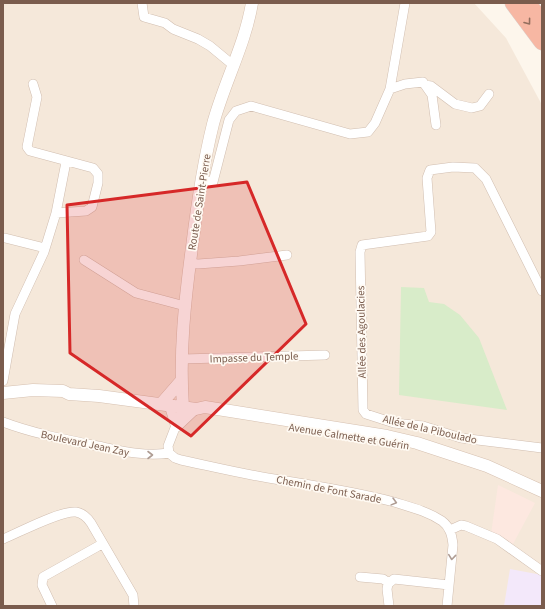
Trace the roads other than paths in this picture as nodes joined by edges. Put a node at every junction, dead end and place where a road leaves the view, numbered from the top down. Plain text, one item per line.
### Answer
1 (142, 3) edge
2 (252, 3) edge
3 (405, 3) edge
4 (513, 3) edge
5 (527, 3) edge
6 (542, 20) edge
7 (542, 42) edge
8 (233, 66) junction
9 (33, 84) dead end
10 (425, 84) junction
11 (390, 89) junction
12 (489, 94) dead end
13 (436, 126) dead end
14 (66, 162) junction
15 (202, 180) junction
16 (56, 213) junction
17 (5, 238) dead end
18 (45, 248) junction
19 (287, 255) dead end
20 (84, 260) dead end
21 (190, 263) junction
22 (542, 291) edge
23 (185, 306) junction
24 (325, 355) dead end
25 (182, 359) junction
26 (3, 381) edge
27 (181, 381) junction
28 (3, 393) edge
29 (69, 394) junction
30 (3, 400) edge
31 (165, 404) junction
32 (183, 407) junction
33 (196, 409) junction
34 (366, 414) joint
35 (3, 422) edge
36 (176, 428) junction
37 (542, 448) edge
38 (169, 453) junction
39 (542, 491) edge
40 (542, 500) edge
41 (450, 530) junction
42 (3, 539) edge
43 (102, 544) junction
44 (542, 571) edge
45 (360, 577) dead end
46 (389, 583) junction
47 (449, 585) junction
48 (52, 606) edge
49 (134, 606) edge
50 (389, 606) edge
51 (447, 606) edge

1 - 8 street
2 - 8 main road, Route de Saint-Pierre
3 - 11 street
4 -> 7 highway
5 - 6 highway
8 - 15 main road, Route de Saint-Pierre
9 - 14 street
10 - 11 street
10 - 12 street
10 - 13 street
11 - 15 street
14 - 16 street
14 - 16 street
15 - 21 main road, Route de Saint-Pierre
16 - 18 street
17 - 18 street
18 - 26 street
19 - 21 street
20 - 23 street
21 - 23 main road, Route de Saint-Pierre
22 - 34 street, Allée des Agoulacies
23 - 25 main road, Route de Saint-Pierre
24 - 25 street, Impasse du Temple
25 - 27 main road, Route de Saint-Pierre
27 - 31 main road
27 - 32 main road, Route de Saint-Pierre
28 - 29 main road
29 - 30 main road
29 - 31 main road, Avenue Calmette et Guérin
31 - 32 main road, Avenue Calmette et Guérin
31 - 36 street
32 - 33 main road, Avenue Calmette et Guérin
32 - 36 street
33 - 36 street
33 - 39 main road, Avenue Calmette et Guérin
33 - 40 main road, Avenue Calmette et Guérin
34 - 37 street, Allée de la Piboulado
35 -> 38 street, Boulevard Jean Zay
36 - 38 street
38 -> 41 street, Chemin de Font Sarade
41 - 44 street
41 -> 47 street
42 - 43 street
43 - 48 street
43 - 49 street
45 - 46 street
46 - 47 street
46 - 50 street
47 - 51 street

